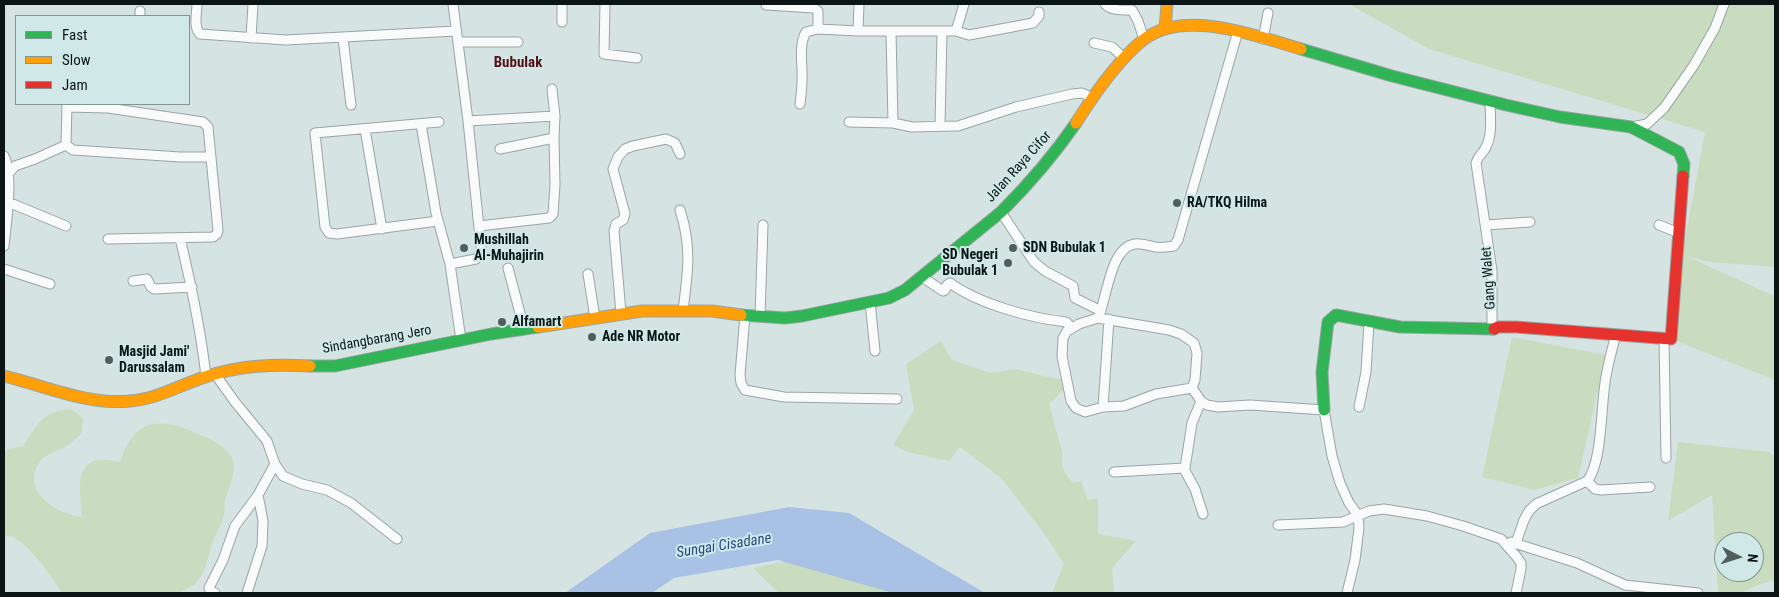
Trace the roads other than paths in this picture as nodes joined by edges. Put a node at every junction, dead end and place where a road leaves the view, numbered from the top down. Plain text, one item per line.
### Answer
1 (197, 4) edge
2 (253, 4) edge
3 (453, 4) edge
4 (562, 4) edge
5 (605, 4) edge
6 (859, 4) edge
7 (964, 4) edge
8 (1105, 4) edge
9 (1167, 4) edge
10 (1724, 4) edge
11 (766, 6) dead end
12 (1135, 7) edge
13 (1040, 12) dead end
14 (1268, 13) dead end
15 (562, 22) dead end
16 (818, 29) junction
17 (1165, 29) junction
18 (456, 31) junction
19 (858, 31) junction
20 (956, 31) junction
21 (1238, 31) junction
22 (891, 32) junction
23 (942, 32) junction
24 (251, 38) junction
25 (343, 38) junction
26 (1144, 39) junction
27 (1263, 39) junction
28 (458, 42) junction
29 (518, 42) dead end
30 (1094, 43) dead end
31 (637, 58) dead end
32 (1124, 58) junction
33 (552, 89) dead end
34 (1093, 98) junction
35 (1490, 100) junction
36 (800, 104) dead end
37 (67, 105) edge
38 (351, 105) dead end
39 (134, 108) edge
40 (555, 116) junction
41 (468, 121) junction
42 (439, 122) dead end
43 (849, 122) dead end
44 (893, 123) junction
45 (421, 124) junction
46 (940, 126) junction
47 (1635, 126) junction
48 (365, 129) junction
49 (554, 138) junction
50 (66, 145) junction
51 (500, 149) dead end
52 (680, 154) dead end
53 (4, 156) edge
54 (211, 157) junction
55 (8, 174) junction
56 (8, 202) junction
57 (680, 210) dead end
58 (1001, 212) junction
59 (438, 221) junction
60 (1530, 222) dead end
61 (764, 224) dead end
62 (1486, 225) junction
63 (1659, 225) dead end
64 (66, 226) dead end
65 (479, 226) junction
66 (382, 229) junction
67 (1678, 233) junction
68 (180, 238) junction
69 (108, 240) dead end
70 (4, 246) edge
71 (450, 264) junction
72 (508, 268) dead end
73 (4, 269) edge
74 (588, 274) dead end
75 (922, 276) junction
76 (133, 281) dead end
77 (50, 284) dead end
78 (192, 287) junction
79 (870, 302) junction
80 (642, 310) joint
81 (683, 310) junction
82 (621, 313) junction
83 (1100, 314) junction
84 (745, 315) junction
85 (760, 316) junction
86 (595, 318) junction
87 (1109, 319) junction
88 (1370, 322) junction
89 (524, 328) junction
90 (1072, 328) junction
91 (1492, 330) junction
92 (1616, 334) junction
93 (1664, 339) junction
94 (461, 340) junction
95 (875, 352) dead end
96 (4, 376) edge
97 (210, 376) junction
98 (1192, 388) junction
99 (897, 399) dead end
100 (1201, 401) junction
101 (1103, 407) junction
102 (1359, 407) dead end
103 (1324, 410) junction
104 (1666, 458) dead end
105 (275, 464) junction
106 (1184, 469) junction
107 (1114, 472) dead end
108 (1587, 481) junction
109 (1650, 487) dead end
110 (258, 495) junction
111 (1203, 514) dead end
112 (1358, 516) junction
113 (1278, 525) dead end
114 (397, 539) dead end
115 (1501, 539) junction
116 (1516, 543) junction
117 (214, 593) edge
118 (246, 593) edge
119 (1347, 593) edge
120 (1516, 593) edge
121 (1698, 593) edge

1 - 24 street
2 - 24 street
3 - 18 street
4 - 15 street
5 - 31 street
6 - 19 street
7 - 20 street
8 - 12 street
9 - 17 street
10 - 47 street
11 - 16 street
12 - 26 street
13 - 20 street
14 - 27 street
16 - 19 street
16 - 36 street
17 - 21 street, Jalan Raya Cifor
17 - 26 street, Jalan Raya Cifor
18 - 25 street
18 - 28 street
19 - 22 street
20 - 23 street
21 - 27 street, Jalan Raya Cifor
21 - 83 street
22 - 23 street
22 - 44 street
23 - 46 street
24 - 25 street
25 - 38 street
26 - 32 street, Jalan Raya Cifor
27 - 35 street, Jalan Raya Cifor
28 - 29 street
28 - 41 street
30 - 32 street
32 - 34 street, Jalan Raya Cifor
33 - 40 street
34 - 46 street
34 - 58 street, Jalan Raya Cifor
35 - 47 street, Jalan Raya Cifor
35 - 62 street, Gang Walet
37 - 39 street
37 - 50 street
39 - 54 street
40 - 41 street
40 - 49 street
41 - 65 street
42 - 45 street
43 - 44 street
44 - 46 street
45 - 48 street
45 - 59 street
47 - 67 street, Jalan Raya Cifor
48 - 66 street
48 - 66 street
49 - 51 street
49 - 65 street
50 - 54 street
50 - 55 street
52 - 82 street
53 - 55 street
54 - 68 street
55 - 56 street
56 - 64 street
56 - 70 street
57 - 81 street
58 - 75 street, Jalan Raya Cifor
58 - 83 street
59 - 66 street
59 - 71 street
60 - 62 street
61 - 85 street
62 - 91 street, Gang Walet
63 - 67 street
65 - 71 street
67 - 93 street
68 - 69 street
68 - 78 street
71 - 94 street
72 - 89 street
73 - 77 street
74 - 86 street
75 - 79 street, Jalan Raya Cifor
75 - 90 street
76 - 78 street
78 - 97 street
79 - 85 street, Jalan Raya Cifor
79 - 95 street
80 - 81 street, Jalan Raya Cifor
80 - 82 street, Sindangbarang Jero
81 - 84 street, Jalan Raya Cifor
82 - 86 street, Sindangbarang Jero
83 - 87 street
83 - 90 street
84 - 85 street, Jalan Raya Cifor
84 - 99 street
86 - 89 street, Sindangbarang Jero
87 - 98 street
87 - 101 street
88 - 91 street
88 - 102 street
88 - 103 street
89 - 94 street, Sindangbarang Jero
90 - 101 street
91 - 92 street
92 - 93 street
92 - 108 street
93 - 104 street
94 - 97 street, Sindangbarang Jero
96 - 97 street, Sindangbarang Jero
97 - 105 street
98 - 100 street
98 - 101 street
100 - 103 street
100 - 106 street
103 - 112 street
105 - 110 street
105 - 114 street
106 - 107 street
106 - 111 street
108 - 109 street
108 - 116 street
110 - 117 street
110 - 118 street
112 - 113 street
112 - 115 street
112 - 119 street
115 - 116 street
115 - 120 street
116 - 121 street

